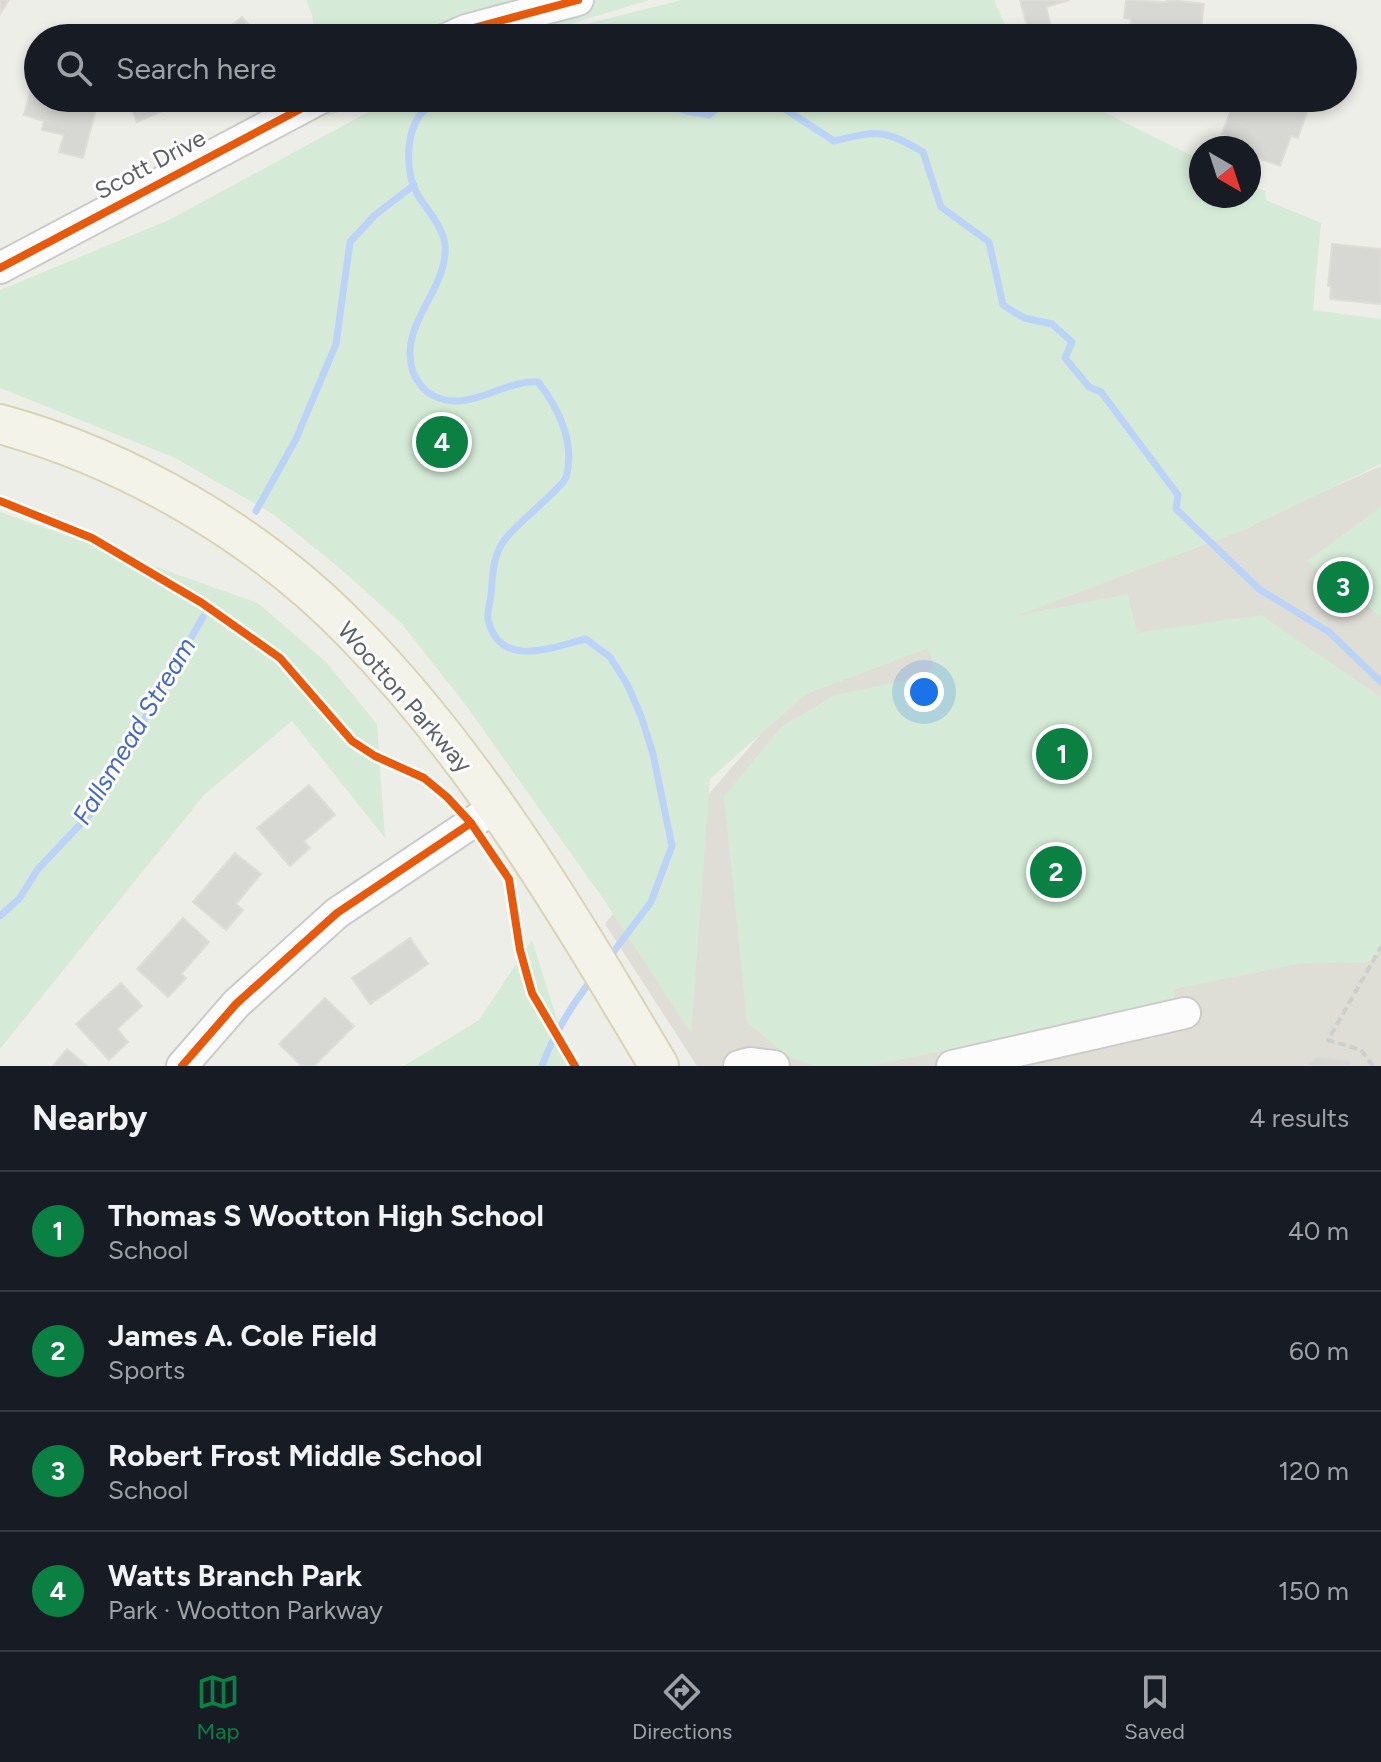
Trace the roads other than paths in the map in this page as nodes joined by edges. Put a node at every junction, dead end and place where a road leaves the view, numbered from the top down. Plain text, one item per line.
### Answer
1 (578, 0) edge
2 (491, 24) edge
3 (295, 112) edge
4 (0, 268) edge
5 (0, 424) edge
6 (497, 806) junction
7 (1185, 1013) dead end
8 (655, 1059) edge
9 (182, 1066) edge
10 (739, 1066) edge
11 (774, 1066) edge
12 (952, 1066) edge

1 - 2 street
3 - 4 street, Scott Drive
5 - 6 main road, Wootton Parkway
6 - 8 main road, Wootton Parkway
6 - 9 street
7 - 12 street
10 - 11 street

